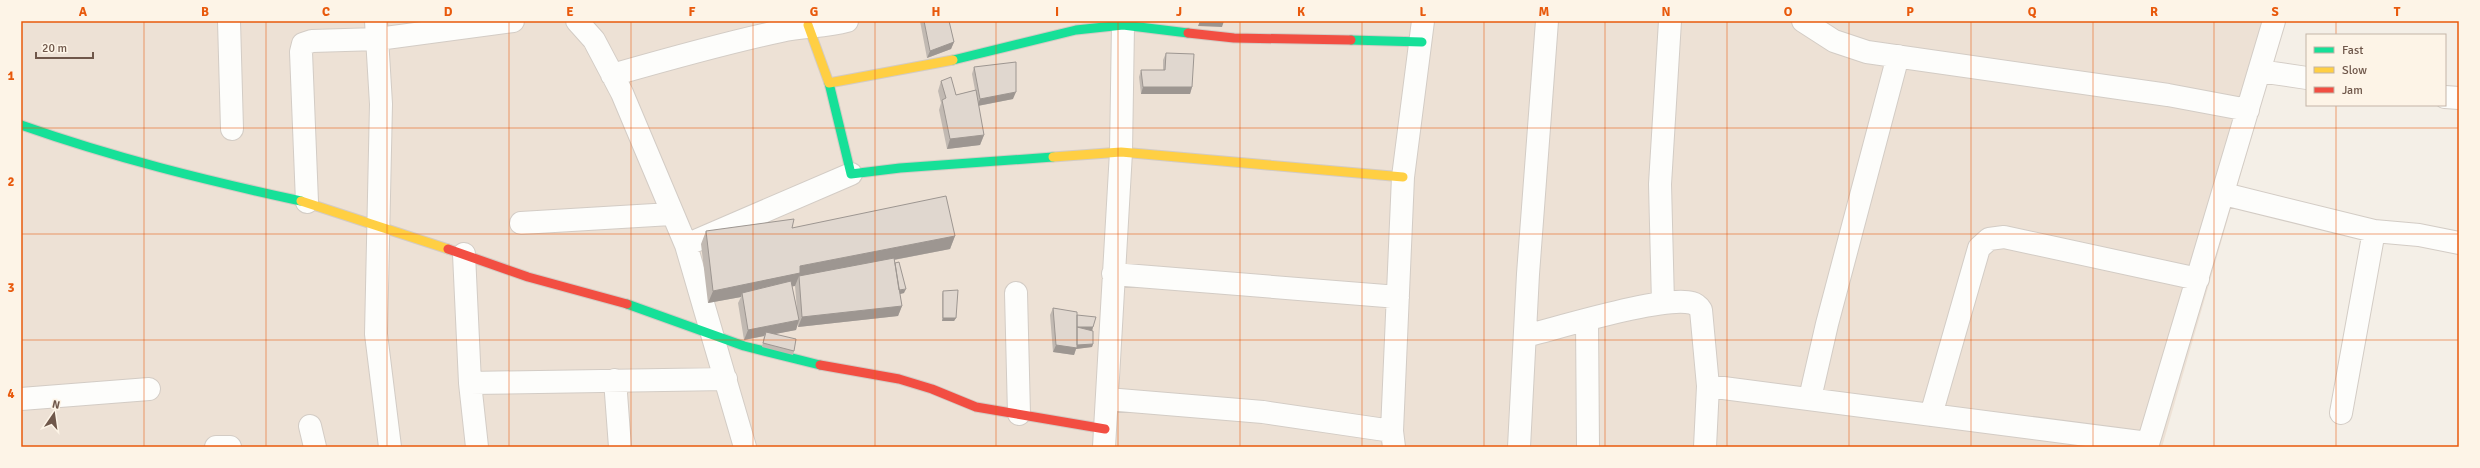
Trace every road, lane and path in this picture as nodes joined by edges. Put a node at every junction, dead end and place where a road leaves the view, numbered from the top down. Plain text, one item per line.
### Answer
1 (229, 21) edge
2 (513, 21) edge
3 (578, 21) edge
4 (847, 21) edge
5 (1548, 21) edge
6 (1670, 21) edge
7 (1803, 21) edge
8 (2274, 21) edge
9 (808, 25) junction
10 (1123, 25) junction
11 (1145, 25) edge
12 (377, 30) edge
13 (1422, 32) edge
14 (1898, 56) junction
15 (2259, 71) junction
16 (612, 75) junction
17 (2306, 78) edge
18 (829, 83) junction
19 (2446, 96) edge
20 (2459, 98) edge
21 (2248, 110) junction
22 (21, 125) edge
23 (232, 129) dead end
24 (1121, 152) junction
25 (851, 174) junction
26 (1403, 177) junction
27 (2224, 194) junction
28 (307, 202) junction
29 (671, 214) junction
30 (521, 223) dead end
31 (377, 224) junction
32 (2374, 231) junction
33 (2459, 243) edge
34 (686, 245) junction
35 (464, 254) junction
36 (1113, 274) junction
37 (2198, 279) junction
38 (1016, 293) dead end
39 (1398, 297) junction
40 (1662, 303) junction
41 (1588, 321) junction
42 (714, 336) junction
43 (1525, 336) junction
44 (726, 379) junction
45 (616, 380) junction
46 (470, 383) junction
47 (1708, 386) junction
48 (149, 389) dead end
49 (1810, 398) junction
50 (21, 399) edge
51 (1107, 399) junction
52 (2341, 413) dead end
53 (1019, 414) junction
54 (1931, 415) junction
55 (310, 426) dead end
56 (1105, 438) edge
57 (1393, 439) edge
58 (2148, 445) edge
59 (216, 447) edge
60 (230, 447) edge
61 (315, 447) edge
62 (390, 447) edge
63 (477, 447) edge
64 (620, 447) edge
65 (745, 447) edge
66 (1519, 447) edge
67 (1588, 447) edge
68 (1705, 447) edge

1 - 23 street
2 - 12 street
3 - 16 street
4 - 9 street
5 - 43 street
6 - 40 street
7 - 14 street
8 - 15 street
9 - 16 street
9 - 18 street
10 - 11 street
10 - 18 street
10 - 24 street
11 - 13 street
12 - 28 street
12 - 31 street
13 - 26 street
14 - 21 street
14 - 49 street
15 - 17 street
15 - 21 street
16 - 29 street
18 - 25 street
19 - 20 street
21 - 27 street
22 - 28 street
24 - 25 street
24 - 26 street
24 - 36 street
25 - 34 street
26 - 39 street
27 - 32 street
27 - 37 street
28 - 31 street
29 - 30 street
29 - 34 street
31 - 35 street
31 - 62 street
32 - 33 street
32 - 52 street
34 - 42 street
35 - 42 street
35 - 46 street
36 - 39 street
36 - 51 street
37 - 54 street
37 - 58 street
38 - 53 street
39 - 57 street
40 - 41 street
40 - 47 street
41 - 43 street
41 - 67 street
42 - 44 street
42 - 53 street
43 - 66 street
44 - 45 street
44 - 65 street
45 - 46 street
45 - 64 street
46 - 63 street
47 - 49 street
47 - 68 street
48 - 50 street
49 - 54 street
51 - 56 street
51 - 57 street
53 - 56 street
54 - 58 street
55 - 61 street
59 - 60 street

